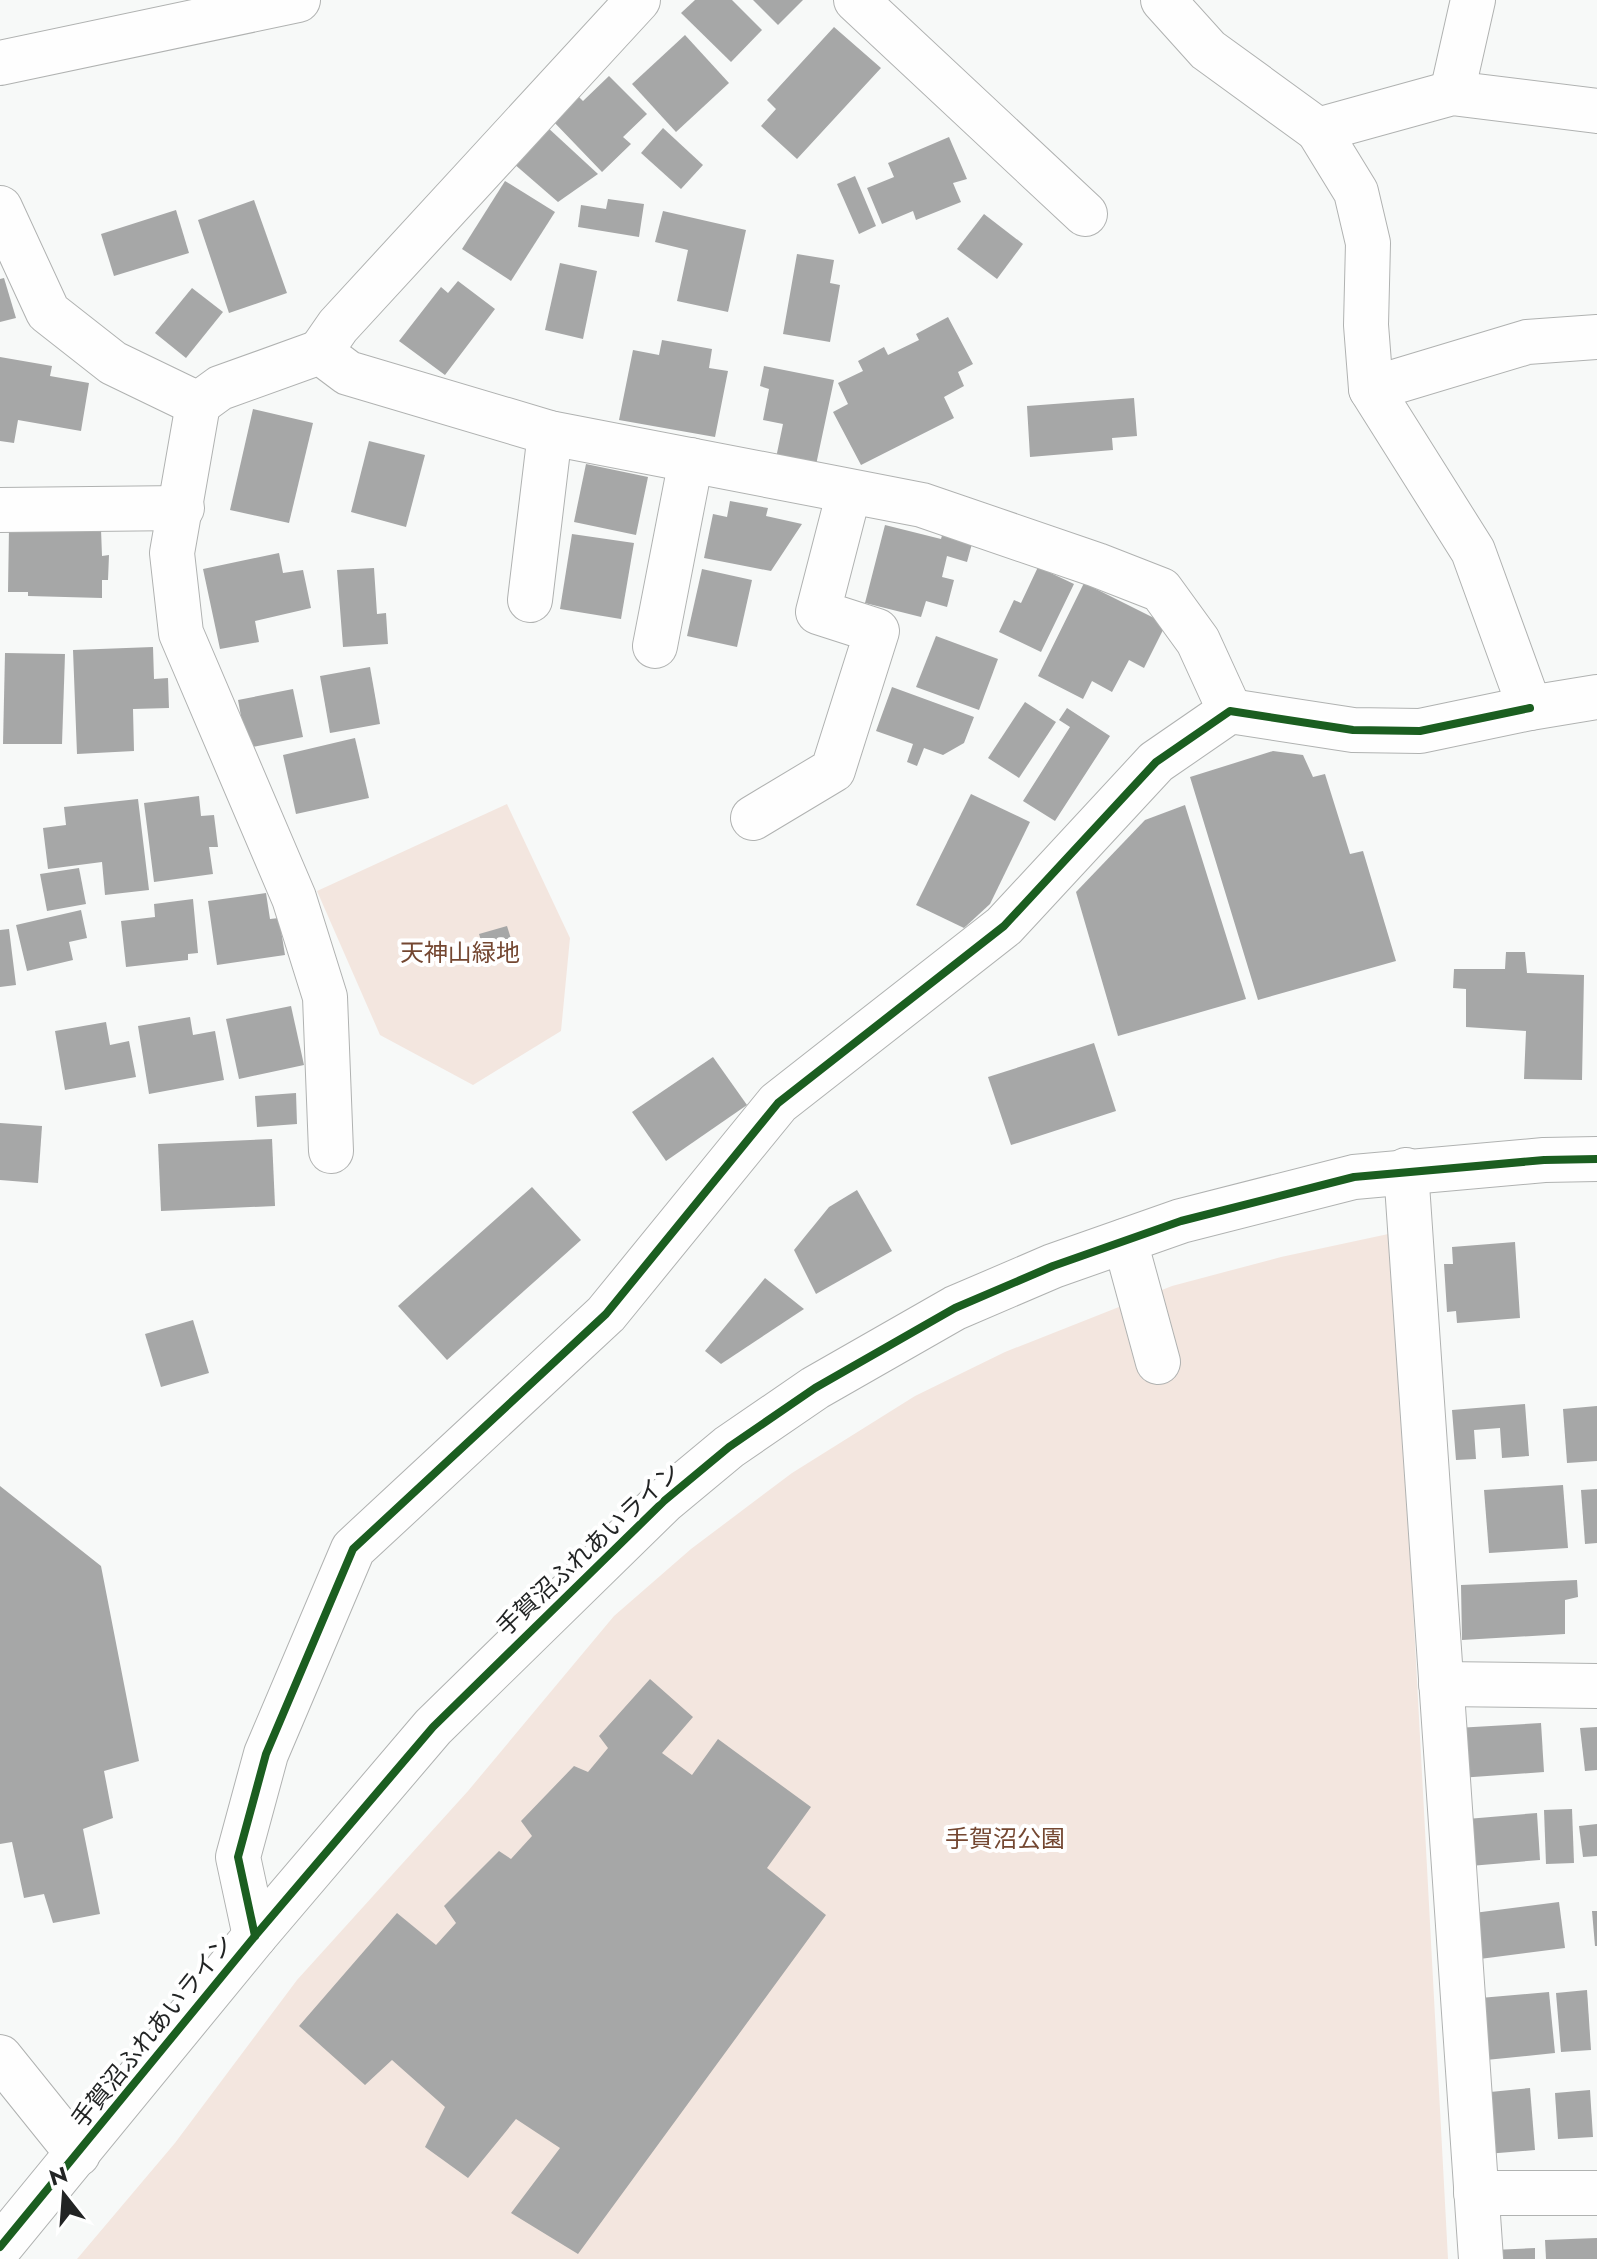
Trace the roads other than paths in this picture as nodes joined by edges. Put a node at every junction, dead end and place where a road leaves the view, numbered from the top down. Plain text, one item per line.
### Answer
1 (298, 0) edge
2 (638, 0) edge
3 (856, 0) edge
4 (1163, 0) edge
5 (1473, 0) edge
6 (0, 63) edge
7 (1452, 93) junction
8 (1597, 111) edge
9 (1318, 130) junction
10 (0, 208) edge
11 (1085, 214) dead end
12 (1597, 337) edge
13 (320, 352) junction
14 (1371, 389) junction
15 (198, 404) junction
16 (550, 433) junction
17 (691, 460) junction
18 (849, 492) junction
19 (182, 508) junction
20 (0, 510) edge
21 (530, 600) dead end
22 (655, 646) dead end
23 (1597, 697) edge
24 (1530, 708) junction
25 (1230, 711) junction
26 (753, 818) dead end
27 (331, 1151) dead end
28 (1597, 1159) edge
29 (1406, 1170) junction
30 (1125, 1241) junction
31 (1158, 1362) dead end
32 (1441, 1684) junction
33 (1597, 1686) edge
34 (255, 1936) junction
35 (0, 2057) edge
36 (78, 2154) junction
37 (1476, 2193) junction
38 (1597, 2193) edge
39 (0, 2247) edge
40 (1481, 2259) edge

1 - 6 street
2 - 13 street
3 - 11 street
4 - 9 street
5 - 7 street
7 - 8 street
7 - 9 street
9 - 14 street
10 - 15 street
12 - 14 street
13 - 15 street
13 - 16 street
14 - 24 street
15 - 19 street
16 - 17 street
16 - 21 street
17 - 18 street
17 - 22 street
18 - 25 street
18 - 26 street
19 - 20 street
19 - 27 street
23 - 24 street
24 - 25 street
25 - 34 street
28 - 29 street, 手賀沼ふれあいライン
29 - 30 street, 手賀沼ふれあいライン
29 - 32 street
30 - 31 street
30 - 34 street, 手賀沼ふれあいライン
32 - 33 street
32 - 37 street
34 - 36 street, 手賀沼ふれあいライン
35 - 36 street
36 - 39 street, 手賀沼ふれあいライン
37 - 38 street
37 - 40 street

